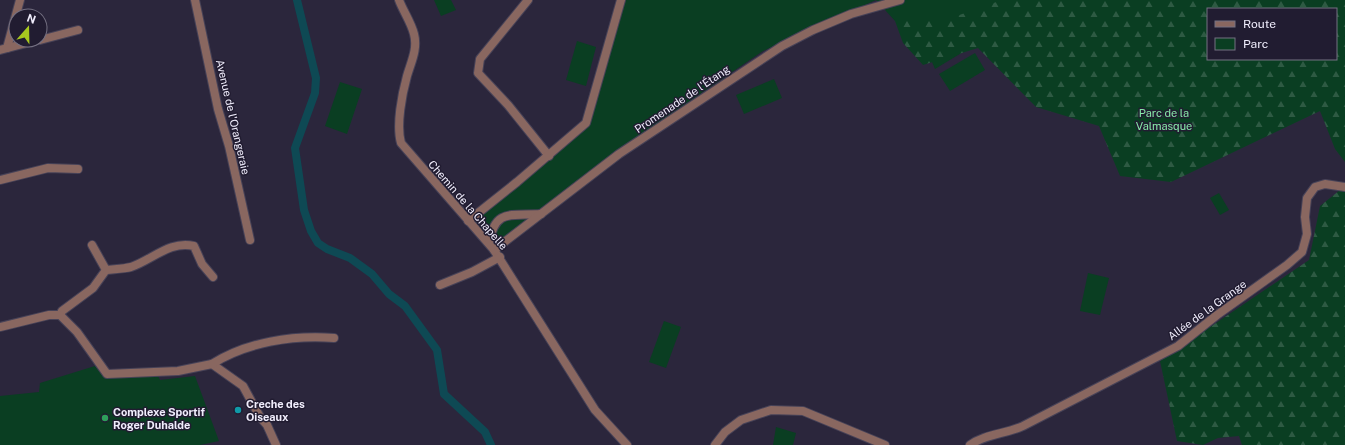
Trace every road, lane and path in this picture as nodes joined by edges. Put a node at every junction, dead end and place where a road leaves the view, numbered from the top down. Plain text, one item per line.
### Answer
1 (20, 0) edge
2 (195, 0) edge
3 (399, 0) edge
4 (528, 0) edge
5 (621, 0) edge
6 (900, 0) edge
7 (78, 30) dead end
8 (48, 38) edge
9 (4, 49) edge
10 (549, 156) junction
11 (78, 169) dead end
12 (0, 180) edge
13 (1342, 187) edge
14 (541, 214) junction
15 (468, 221) junction
16 (250, 240) dead end
17 (489, 243) junction
18 (92, 245) dead end
19 (494, 250) junction
20 (500, 257) junction
21 (106, 270) junction
22 (212, 277) dead end
23 (440, 285) dead end
24 (60, 315) junction
25 (0, 327) edge
26 (334, 338) dead end
27 (212, 364) junction
28 (276, 445) edge
29 (627, 445) edge
30 (715, 445) edge
31 (885, 445) edge
32 (970, 445) edge

1 - 9 street
2 - 16 street, Avenue de l'Orangeraie
3 - 15 street, Chemin de la Chapelle
4 - 10 street
5 - 10 street
6 - 14 street, Promenade de l'Étang
7 - 8 street
10 - 15 street
11 - 12 street
13 - 32 street, Allée de la Grange
14 - 17 street
14 - 19 street, Promenade de l'Étang
15 - 17 street, Chemin de la Chapelle
17 - 19 street, Chemin de la Chapelle
18 - 21 street
19 - 20 street, Chemin de la Chapelle
20 - 23 street
20 - 29 street, Chemin de la Chapelle
21 - 22 street
21 - 24 street
24 - 25 street
24 - 27 street
26 - 27 street
27 - 28 street
30 - 31 street

